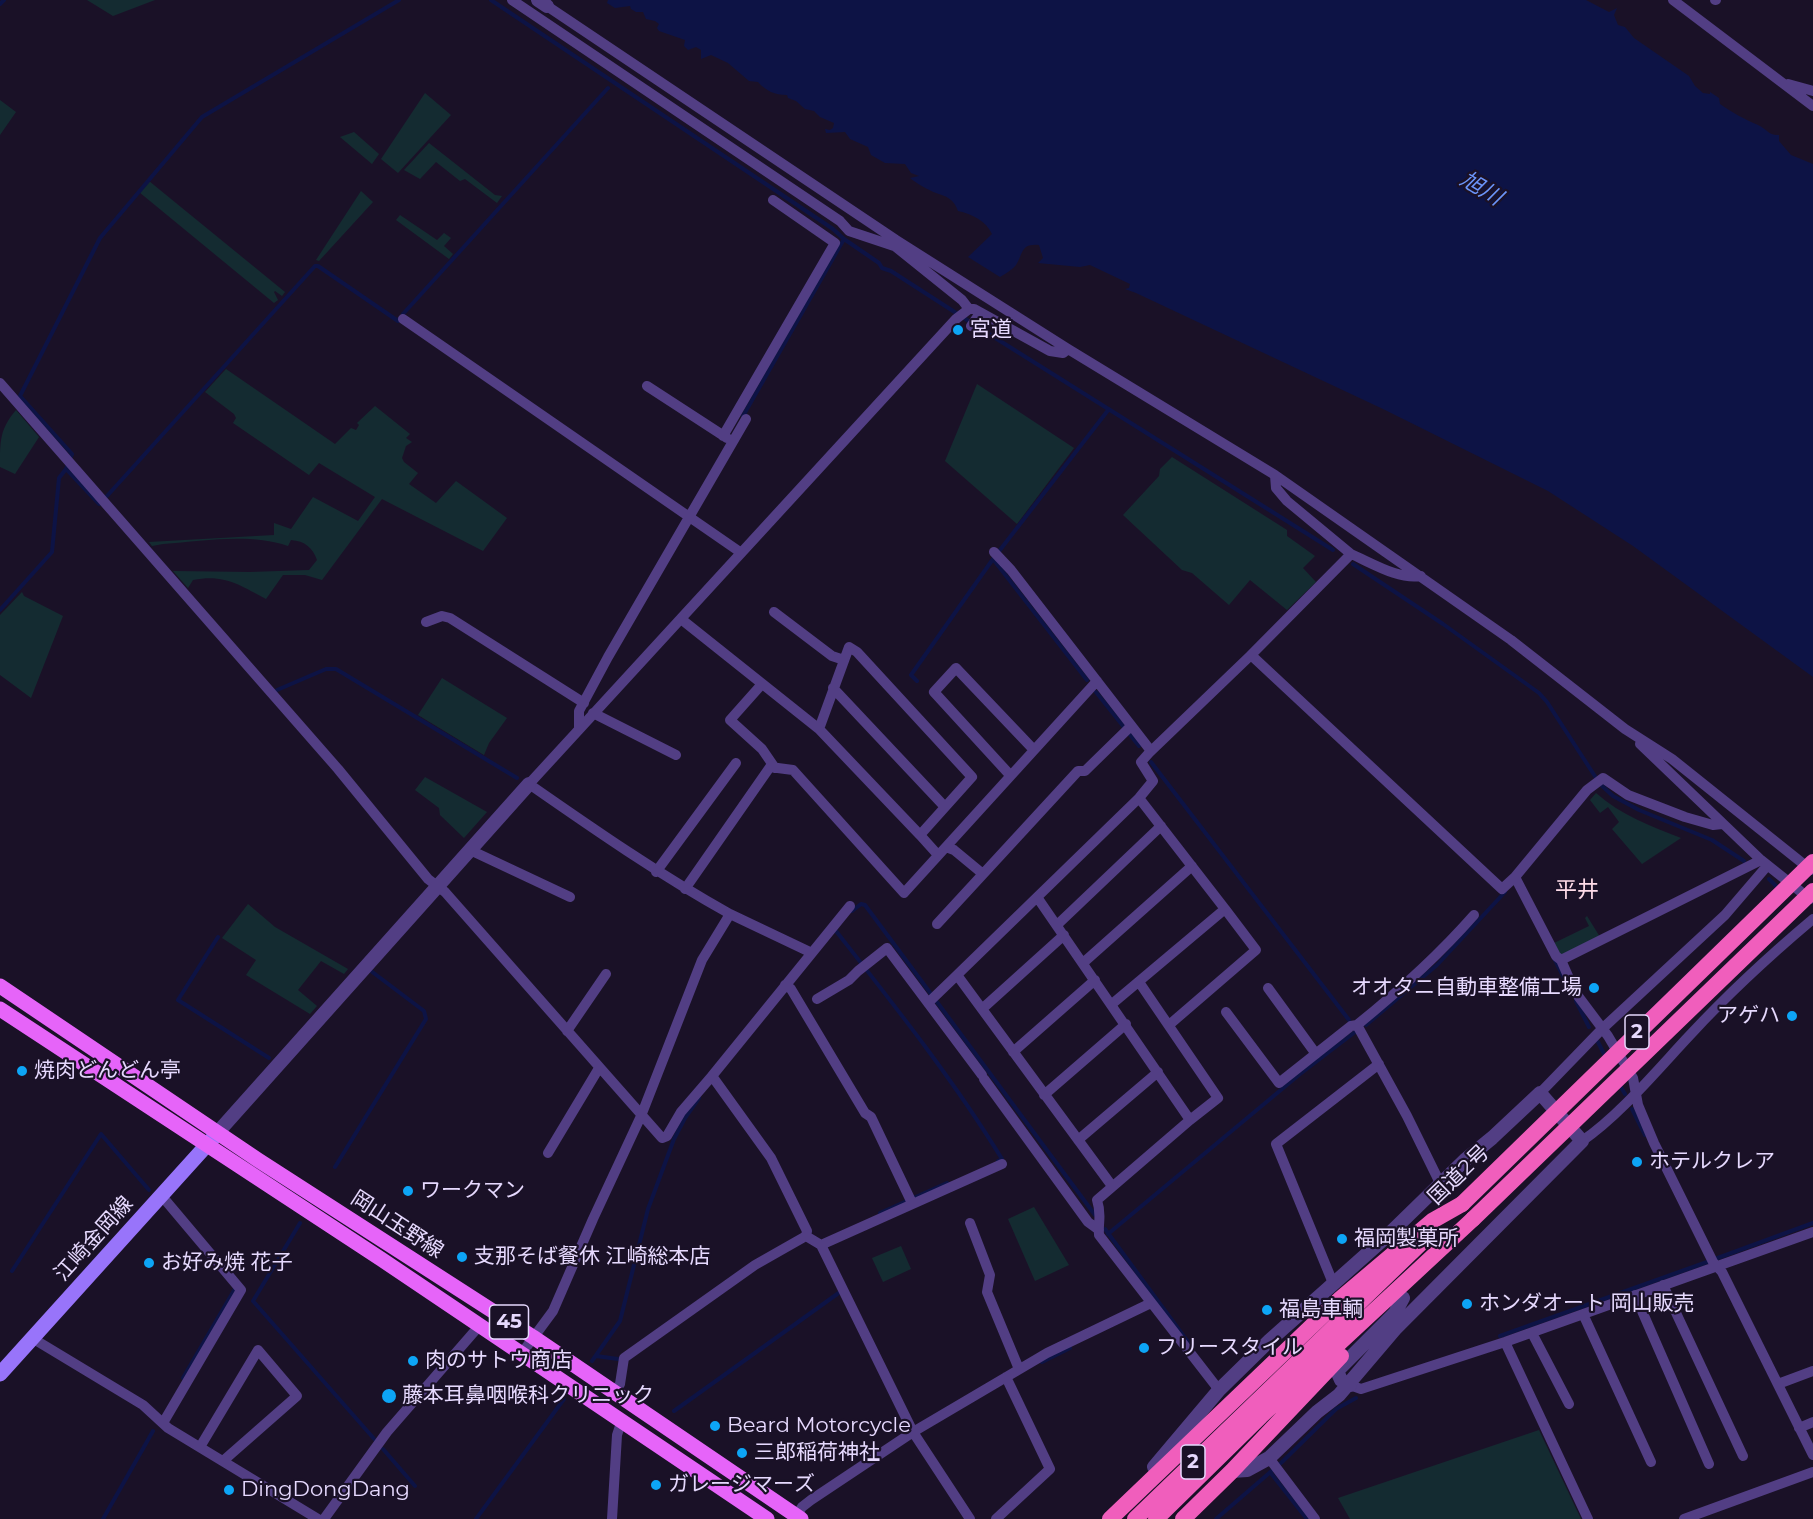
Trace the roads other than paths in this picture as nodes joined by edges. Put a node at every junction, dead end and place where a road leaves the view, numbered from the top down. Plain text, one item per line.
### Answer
1 (512, 0) edge
2 (1673, 0) edge
3 (543, 3) edge
4 (1779, 82) junction
5 (1813, 91) edge
6 (1813, 106) edge
7 (773, 200) dead end
8 (839, 235) junction
9 (895, 243) junction
10 (969, 317) junction
11 (403, 320) dead end
12 (1068, 349) junction
13 (0, 383) edge
14 (647, 386) dead end
15 (746, 419) dead end
16 (728, 439) junction
17 (1275, 475) junction
18 (689, 517) junction
19 (740, 552) junction
20 (997, 554) dead end
21 (1351, 554) junction
22 (1421, 576) junction
23 (774, 612) dead end
24 (681, 619) junction
25 (426, 622) dead end
26 (1251, 655) junction
27 (844, 660) junction
28 (1097, 681) junction
29 (762, 684) junction
30 (834, 688) junction
31 (584, 703) junction
32 (593, 713) junction
33 (579, 728) junction
34 (1129, 728) junction
35 (819, 729) junction
36 (1625, 729) junction
37 (1034, 750) junction
38 (1151, 751) junction
39 (676, 755) dead end
40 (736, 764) dead end
41 (775, 768) junction
42 (1010, 775) junction
43 (529, 784) junction
44 (1139, 798) junction
45 (945, 807) junction
46 (1722, 824) junction
47 (1161, 826) junction
48 (920, 835) junction
49 (470, 850) junction
50 (942, 851) junction
51 (1813, 862) edge
52 (1764, 863) junction
53 (1192, 866) junction
54 (657, 872) junction
55 (1813, 872) edge
56 (982, 874) junction
57 (1515, 877) junction
58 (438, 886) junction
59 (685, 890) junction
60 (1813, 891) edge
61 (570, 897) dead end
62 (1037, 897) junction
63 (1813, 902) edge
64 (850, 906) dead end
65 (1225, 909) junction
66 (730, 914) junction
67 (1474, 915) dead end
68 (1813, 920) edge
69 (937, 924) dead end
70 (1060, 930) junction
71 (812, 952) junction
72 (1561, 960) junction
73 (1083, 963) junction
74 (606, 974) dead end
75 (957, 975) junction
76 (1095, 980) junction
77 (1139, 982) junction
78 (0, 986) edge
79 (787, 987) junction
80 (1268, 988) dead end
81 (817, 999) dead end
82 (932, 999) junction
83 (1112, 1004) junction
84 (0, 1009) edge
85 (982, 1009) junction
86 (1226, 1011) dead end
87 (1126, 1024) junction
88 (1169, 1025) junction
89 (1357, 1025) junction
90 (1602, 1029) junction
91 (567, 1031) junction
92 (1013, 1052) junction
93 (1316, 1054) junction
94 (1379, 1065) junction
95 (599, 1068) junction
96 (1158, 1072) junction
97 (714, 1078) junction
98 (1540, 1093) junction
99 (1635, 1093) junction
100 (1044, 1095) junction
101 (641, 1116) junction
102 (1190, 1120) junction
103 (219, 1131) junction
104 (1078, 1140) junction
105 (1582, 1141) junction
106 (207, 1145) junction
107 (548, 1153) dead end
108 (1002, 1164) dead end
109 (1440, 1184) junction
110 (1112, 1186) junction
111 (161, 1195) junction
112 (910, 1200) junction
113 (1462, 1204) junction
114 (1473, 1219) junction
115 (970, 1223) dead end
116 (1099, 1230) junction
117 (1813, 1232) edge
118 (806, 1236) junction
119 (821, 1245) junction
120 (1717, 1266) junction
121 (1333, 1283) junction
122 (1663, 1285) junction
123 (1635, 1295) junction
124 (1403, 1298) junction
125 (1151, 1303) junction
126 (1583, 1314) junction
127 (480, 1325) junction
128 (1532, 1333) junction
129 (533, 1337) junction
130 (32, 1338) junction
131 (1506, 1342) junction
132 (522, 1353) junction
133 (1019, 1369) junction
134 (1813, 1371) edge
135 (0, 1374) edge
136 (1008, 1380) junction
137 (1778, 1384) junction
138 (1350, 1385) junction
139 (1219, 1390) junction
140 (614, 1392) junction
141 (1235, 1399) junction
142 (1569, 1404) dead end
143 (1256, 1411) junction
144 (622, 1420) junction
145 (1813, 1422) edge
146 (163, 1423) junction
147 (1799, 1428) junction
148 (915, 1435) junction
149 (200, 1447) junction
150 (1813, 1455) edge
151 (1743, 1456) dead end
152 (223, 1461) junction
153 (1651, 1462) dead end
154 (1274, 1464) junction
155 (1708, 1464) dead end
156 (1232, 1471) junction
157 (1813, 1472) edge
158 (1113, 1516) edge
159 (797, 1518) edge
160 (318, 1519) edge
161 (324, 1519) edge
162 (612, 1519) edge
163 (767, 1519) edge
164 (970, 1519) edge
165 (996, 1519) edge
166 (1135, 1519) edge
167 (1156, 1519) edge
168 (1183, 1519) edge
169 (1315, 1519) edge
170 (1588, 1519) edge
171 (1684, 1519) edge

1 - 8 street
2 - 4 street
3 - 9 street
4 - 5 street
4 - 6 street
7 - 8 street
8 - 9 street
8 - 16 street
9 - 10 street
9 - 12 street
10 - 12 street
10 - 19 street
11 - 18 street
12 - 17 street
13 - 58 street
14 - 16 street
15 - 16 street
16 - 18 street
17 - 21 street
17 - 22 street
18 - 19 street
18 - 31 street
19 - 24 street
20 - 28 street
21 - 22 street
21 - 26 street
22 - 36 street
23 - 27 street
24 - 29 street
24 - 32 street
25 - 31 street
26 - 38 street
26 - 57 street
27 - 30 street
27 - 45 street
28 - 34 street
28 - 37 street
29 - 35 street
29 - 41 street
30 - 35 street
30 - 45 street
31 - 33 street
32 - 33 street
32 - 39 street
33 - 43 street
34 - 38 street
34 - 56 street
35 - 48 street
36 - 46 street
36 - 55 street
37 - 42 street
37 - 42 street
38 - 44 street
40 - 54 street
41 - 50 street
41 - 59 street
42 - 50 street
43 - 49 street
43 - 54 street
44 - 47 street
44 - 62 street
45 - 48 street
46 - 52 street
46 - 57 street
47 - 53 street
47 - 70 street
48 - 50 street
49 - 58 street
49 - 61 street
50 - 56 street
51 - 113 highway, 国道2号 / 2, bridge
52 - 63 street
52 - 72 street
52 - 90 street
53 - 65 street
53 - 73 street
54 - 59 street
56 - 69 street
57 - 72 street
58 - 91 street
58 - 103 street
59 - 66 street
60 - 114 highway, 2, bridge
62 - 70 street
62 - 75 street
64 - 71 street
65 - 77 street
65 - 88 street
66 - 71 street
66 - 101 street
67 - 89 street
68 - 99 street
70 - 73 street
70 - 85 street
71 - 79 street
72 - 90 street
73 - 76 street
74 - 91 street
75 - 82 street
75 - 85 street
76 - 83 street
76 - 92 street
77 - 83 street
77 - 88 street
78 - 103 main road, 岡山玉野線 / 45
79 - 97 street
79 - 112 street
80 - 93 street
81 - 82 street
82 - 116 street
83 - 87 street
84 - 106 main road, 岡山玉野線 / 45
85 - 92 street
86 - 93 street
87 - 96 street
87 - 100 street
88 - 102 street
89 - 93 street
89 - 94 street
90 - 98 street
90 - 99 street
91 - 95 street
92 - 100 street
94 - 109 street
94 - 121 street
95 - 101 street
95 - 107 street
96 - 102 street
96 - 104 street
97 - 101 street
97 - 118 street
98 - 105 street
98 - 109 street
99 - 105 street
99 - 120 street
100 - 104 street
101 - 129 street
102 - 110 street
103 - 106 main road, 江崎金岡線
103 - 129 main road, 岡山玉野線 / 45
104 - 110 street
105 - 138 street
106 - 111 main road, 江崎金岡線
106 - 127 main road, 岡山玉野線 / 45
108 - 112 street
109 - 121 street
110 - 116 street
111 - 130 main road, 江崎金岡線
111 - 146 street
112 - 119 street
113 - 141 highway
113 - 143 highway, 国道2号 / 2
114 - 124 highway
114 - 143 highway, 国道2号 / 2
115 - 133 street
116 - 125 street
117 - 120 street
118 - 119 street
118 - 140 street
119 - 148 street
120 - 122 street
120 - 137 street
121 - 139 street
122 - 123 street
122 - 151 street
123 - 126 street
123 - 155 street
124 - 138 street
124 - 156 highway
125 - 133 street
125 - 139 street
126 - 128 street
126 - 153 street
127 - 132 main road, 岡山玉野線 / 45
127 - 161 street
128 - 131 street
128 - 142 street
129 - 132 street
129 - 140 main road, 岡山玉野線 / 45
130 - 135 main road, 江崎金岡線
130 - 146 street
131 - 138 street
131 - 170 street
132 - 144 main road, 岡山玉野線 / 45
133 - 136 street
134 - 137 street
136 - 148 street
136 - 165 street
137 - 147 street
138 - 154 street
139 - 141 street
139 - 158 street
140 - 159 main road, 岡山玉野線 / 45
141 - 158 highway
143 - 166 highway, 国道2号 / 2
143 - 167 highway, 国道2号 / 2
144 - 162 street
144 - 163 main road, 岡山玉野線 / 45
145 - 147 street
146 - 149 street
147 - 150 street
148 - 159 street
148 - 164 street
149 - 152 street
149 - 152 street
152 - 160 street
154 - 156 street
154 - 169 street
156 - 168 highway
157 - 171 street

